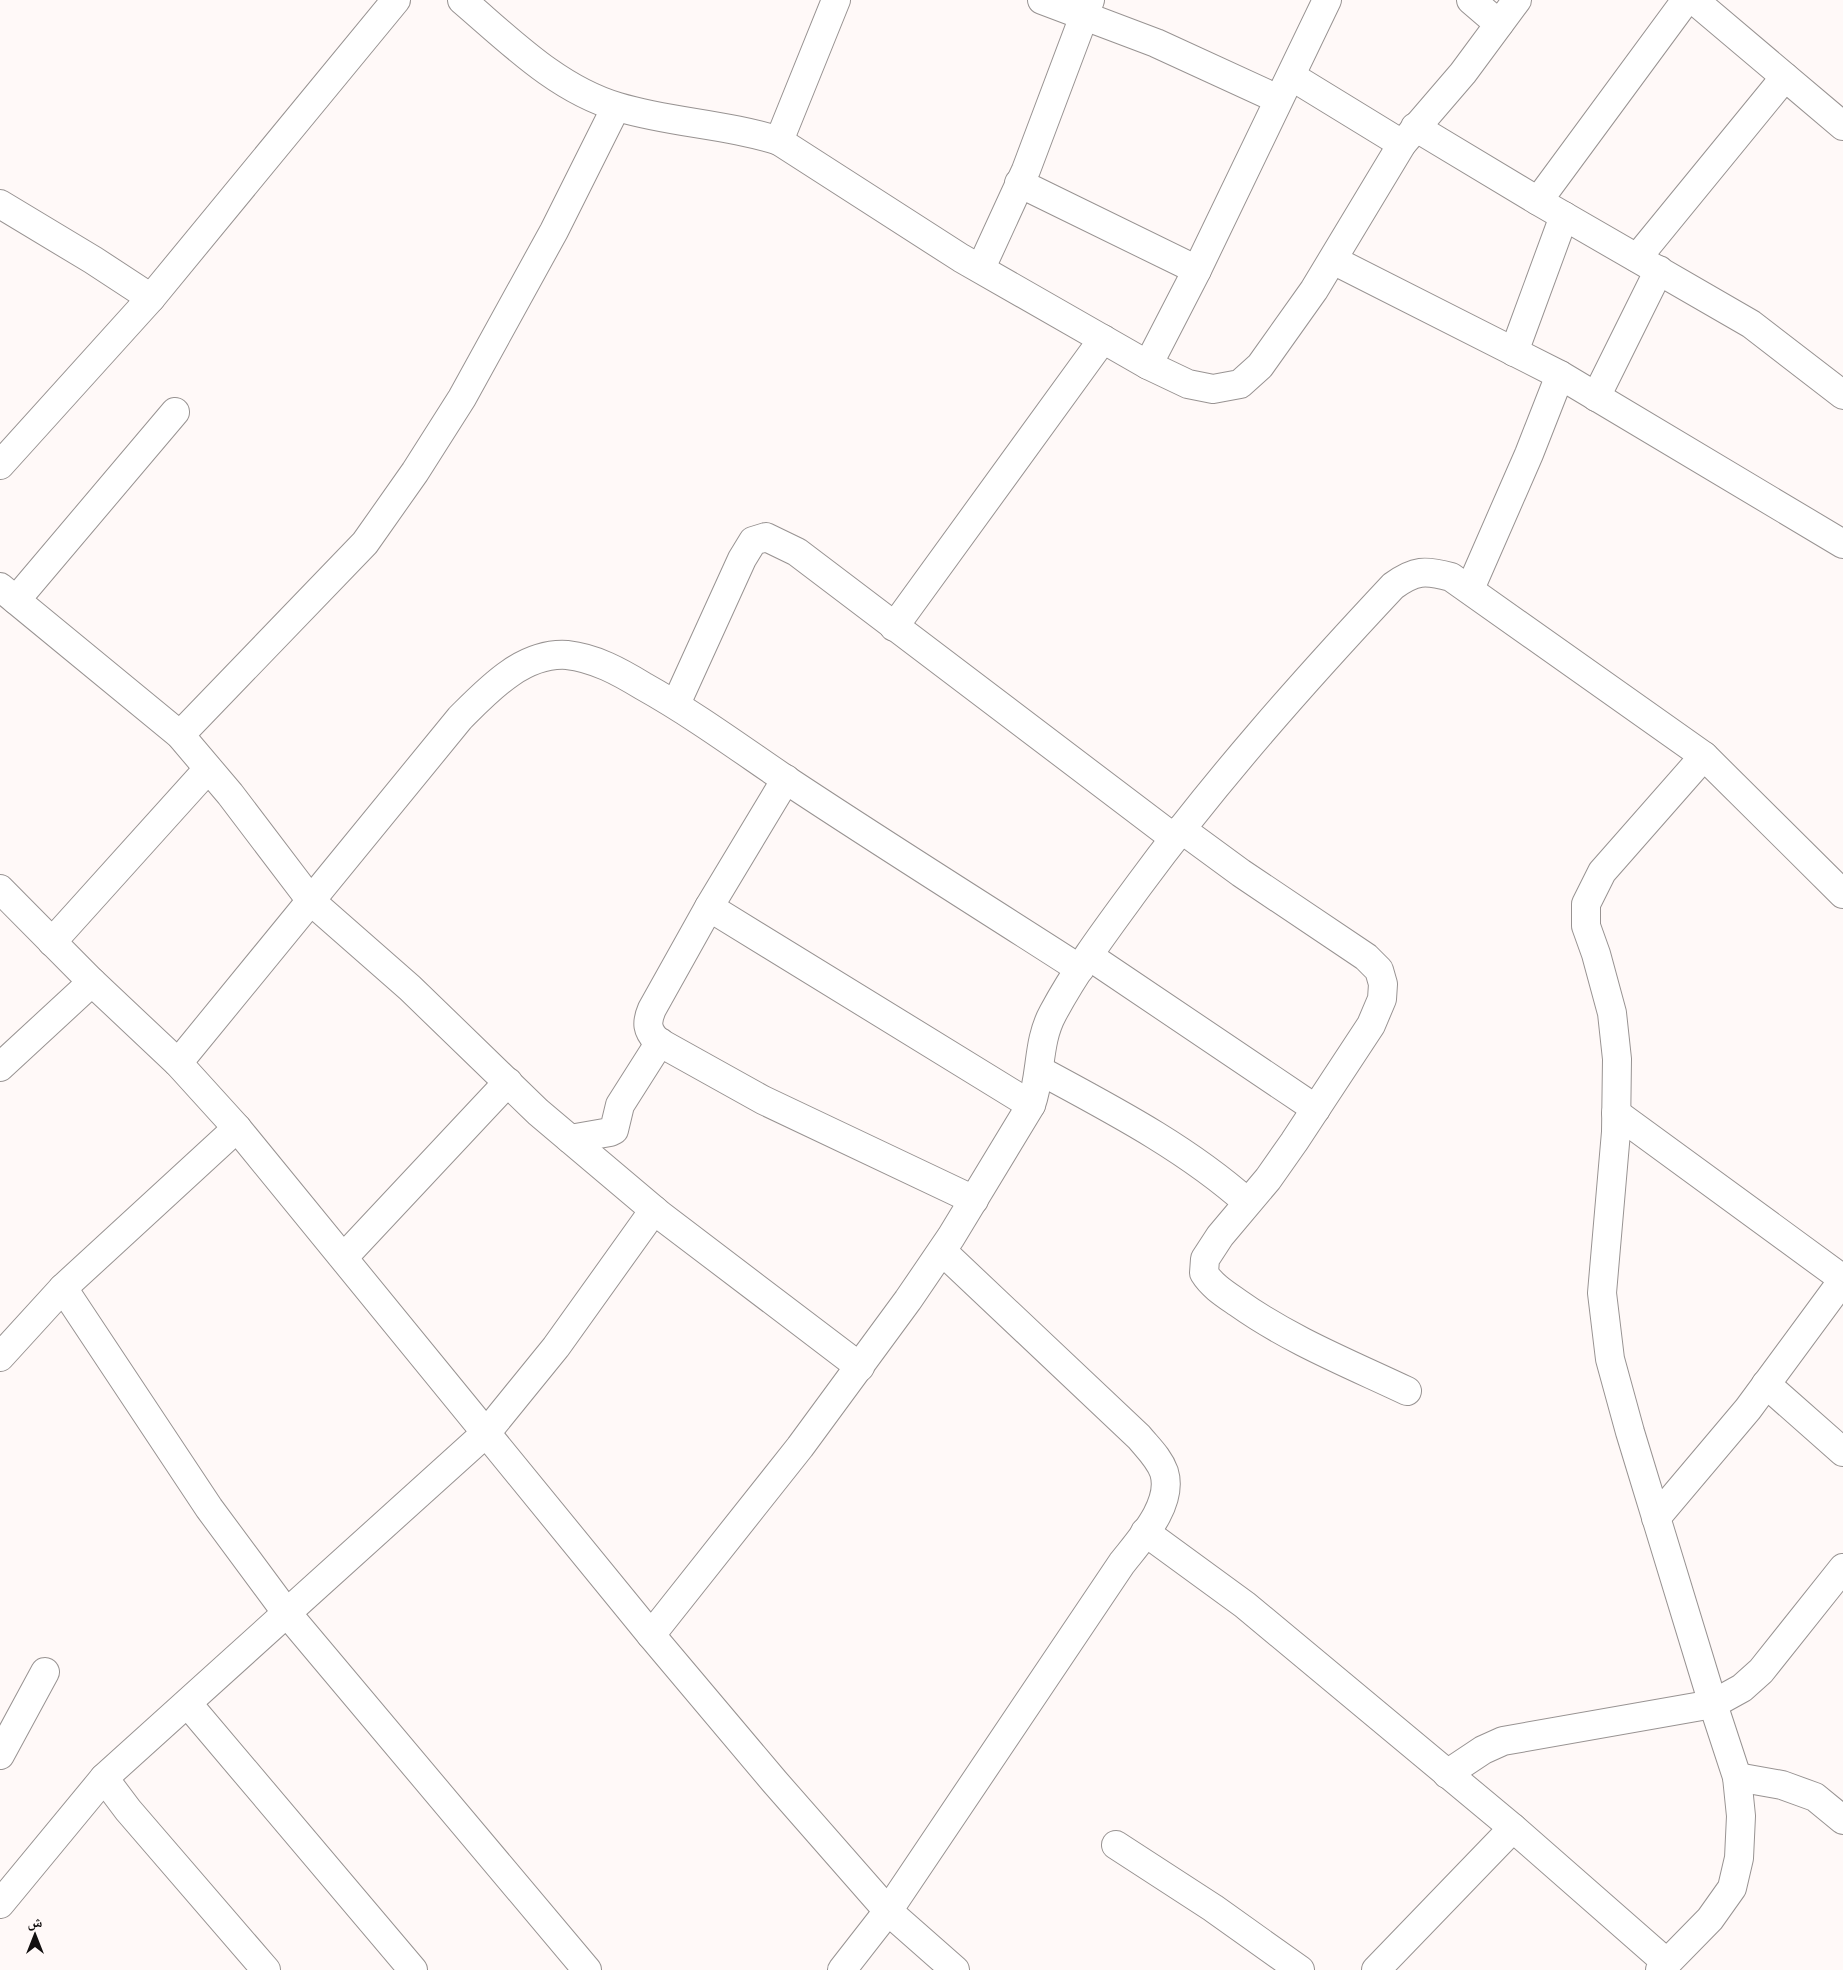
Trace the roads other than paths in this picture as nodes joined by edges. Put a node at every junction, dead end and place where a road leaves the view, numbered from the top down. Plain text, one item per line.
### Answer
1 (396, 0) edge
2 (462, 0) edge
3 (836, 0) edge
4 (1042, 0) edge
5 (1326, 0) edge
6 (1471, 0) edge
7 (1517, 0) edge
8 (1686, 0) edge
9 (1694, 0) edge
10 (1087, 7) edge
11 (1499, 24) junction
12 (1291, 76) junction
13 (1785, 77) junction
14 (1278, 99) junction
15 (616, 107) junction
16 (1843, 126) edge
17 (1409, 136) junction
18 (779, 141) junction
19 (1020, 183) junction
20 (1538, 202) junction
21 (0, 204) edge
22 (1564, 216) junction
23 (1332, 260) junction
24 (1648, 264) junction
25 (981, 268) junction
26 (1197, 270) junction
27 (151, 298) junction
28 (1103, 339) junction
29 (1514, 352) junction
30 (1148, 365) junction
31 (1560, 375) junction
32 (1843, 395) edge
33 (1596, 397) junction
34 (176, 412) dead end
35 (0, 465) edge
36 (1843, 544) edge
37 (1470, 589) junction
38 (8, 593) edge
39 (894, 627) junction
40 (676, 704) junction
41 (180, 736) junction
42 (1704, 756) junction
43 (208, 769) junction
44 (786, 779) junction
45 (1177, 833) junction
46 (0, 889) edge
47 (1843, 894) edge
48 (312, 902) junction
49 (709, 907) junction
50 (52, 942) junction
51 (1085, 963) junction
52 (92, 982) junction
53 (660, 1042) junction
54 (178, 1063) junction
55 (0, 1067) edge
56 (1039, 1070) junction
57 (508, 1082) junction
58 (1031, 1105) junction
59 (1316, 1109) junction
60 (1616, 1113) junction
61 (237, 1128) junction
62 (570, 1139) junction
63 (974, 1200) junction
64 (1247, 1202) junction
65 (654, 1210) junction
66 (942, 1251) junction
67 (344, 1257) junction
68 (1843, 1280) edge
69 (63, 1288) junction
70 (0, 1356) edge
71 (860, 1367) junction
72 (1766, 1384) junction
73 (1407, 1391) dead end
74 (487, 1432) junction
75 (1843, 1452) edge
76 (1656, 1518) junction
77 (1145, 1532) junction
78 (1843, 1568) edge
79 (286, 1612) junction
80 (651, 1635) junction
81 (45, 1672) dead end
82 (188, 1704) junction
83 (1713, 1704) junction
84 (0, 1755) edge
85 (1446, 1774) junction
86 (1737, 1776) junction
87 (104, 1778) junction
88 (1843, 1820) edge
89 (1513, 1828) junction
90 (1116, 1846) dead end
91 (0, 1904) edge
92 (888, 1911) junction
93 (1664, 1967) edge
94 (266, 1970) edge
95 (413, 1970) edge
96 (587, 1970) edge
97 (842, 1970) edge
98 (954, 1970) edge
99 (1300, 1970) edge
100 (1376, 1970) edge

1 - 27 street
2 - 15 street
3 - 18 street
4 - 10 street
5 - 12 street
6 - 11 street
7 - 11 street
8 - 20 street
9 - 13 street
10 - 14 street
10 - 19 street
11 - 17 street
12 - 14 street
12 - 17 street
13 - 16 street
13 - 24 street
14 - 26 street
15 - 18 street
15 - 41 street
17 - 20 street
17 - 23 street
18 - 25 street
19 - 25 street
19 - 26 street
20 - 22 street
21 - 27 street
22 - 24 street
22 - 29 street
23 - 29 street
23 - 30 street
24 - 32 street
24 - 33 street
25 - 28 street
26 - 30 street
27 - 35 street
28 - 30 street
28 - 39 street
29 - 31 street
31 - 33 street
31 - 37 street
33 - 36 street
34 - 38 street
37 - 42 street
37 - 45 street
38 - 41 street
39 - 40 street
39 - 45 street
40 - 44 street
40 - 48 street
41 - 43 street
42 - 47 street
42 - 60 street
43 - 48 street
43 - 50 street
44 - 49 street
44 - 51 street
45 - 51 street
45 - 59 street
46 - 50 street
48 - 54 street
48 - 57 street
49 - 53 street
49 - 58 street
50 - 52 street
51 - 56 street
51 - 59 street
52 - 54 street
52 - 55 street
53 - 62 street
53 - 63 street
54 - 61 street
56 - 58 street
56 - 64 street
57 - 62 street
57 - 67 street
58 - 63 street
59 - 64 street
60 - 68 street
60 - 76 street
61 - 67 street
61 - 69 street
62 - 65 street
63 - 66 street
64 - 73 street
65 - 71 street
65 - 74 street
66 - 71 street
66 - 77 street
67 - 74 street
68 - 72 street
69 - 70 street
69 - 79 street
71 - 80 street
72 - 75 street
72 - 76 street
74 - 79 street
74 - 80 street
76 - 83 street
77 - 85 street
77 - 92 street
78 - 83 street
79 - 82 street
79 - 96 street
80 - 92 street
81 - 84 street
82 - 87 street
82 - 95 street
83 - 85 street
83 - 86 street
85 - 89 street
86 - 88 street
86 - 93 street
87 - 91 street
87 - 94 street
89 - 93 street
89 - 100 street
90 - 99 street
92 - 97 street
92 - 98 street

